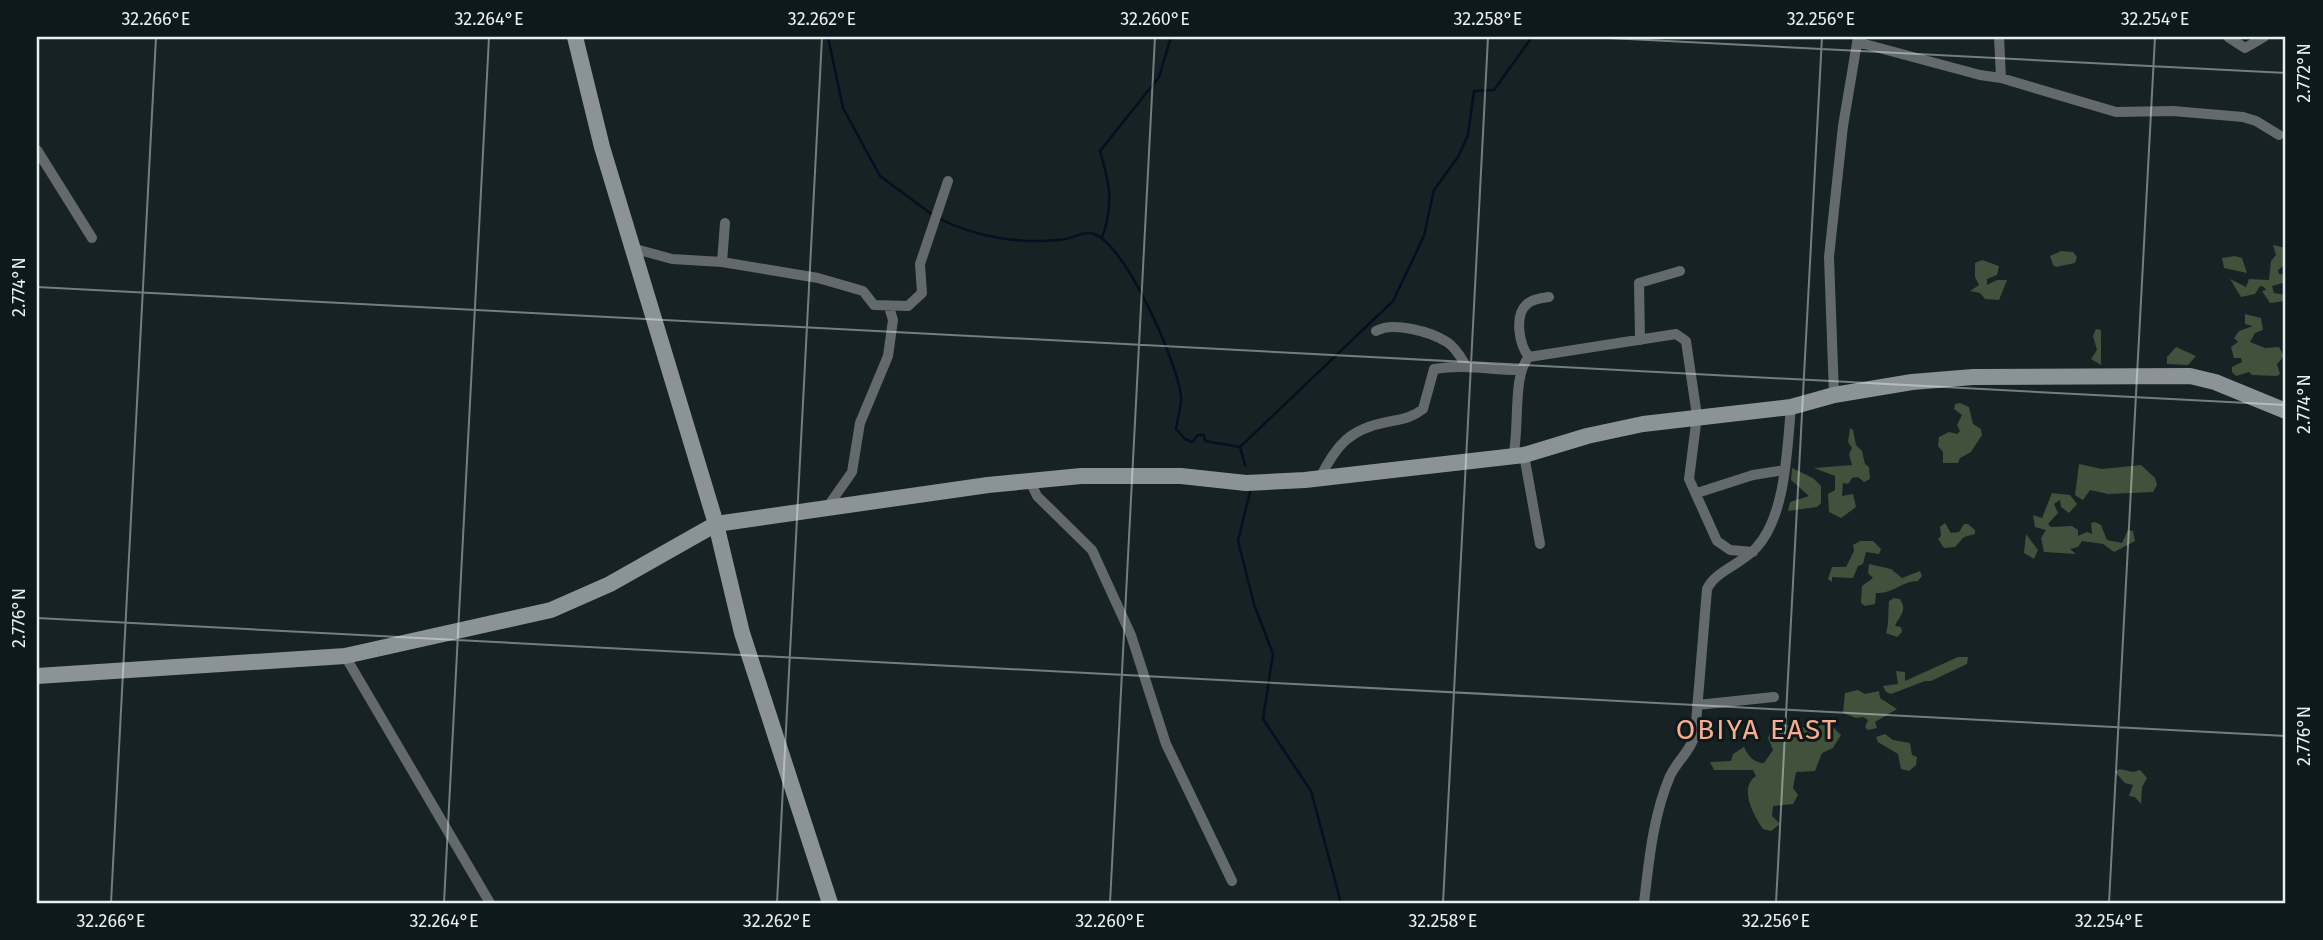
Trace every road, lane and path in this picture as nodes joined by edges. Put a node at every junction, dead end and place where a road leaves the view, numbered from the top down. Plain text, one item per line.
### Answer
1 (575, 37) edge
2 (1998, 37) edge
3 (2228, 37) edge
4 (2264, 37) edge
5 (1857, 39) edge
6 (2001, 78) junction
7 (2279, 135) dead end
8 (37, 150) edge
9 (948, 181) dead end
10 (725, 223) dead end
11 (92, 238) dead end
12 (632, 248) junction
13 (722, 262) junction
14 (1680, 271) dead end
15 (1549, 297) dead end
16 (908, 306) junction
17 (889, 307) junction
18 (893, 320) junction
19 (1376, 331) dead end
20 (1640, 340) junction
21 (1529, 357) junction
22 (1465, 364) junction
23 (1520, 370) junction
24 (1834, 395) junction
25 (1791, 407) junction
26 (2286, 411) edge
27 (1698, 416) junction
28 (1518, 456) junction
29 (1785, 470) junction
30 (1320, 478) junction
31 (1030, 481) junction
32 (1697, 493) junction
33 (826, 509) junction
34 (716, 524) junction
35 (1540, 544) dead end
36 (1753, 552) junction
37 (345, 656) junction
38 (37, 676) edge
39 (1774, 697) dead end
40 (1697, 705) junction
41 (1232, 881) dead end
42 (491, 903) edge
43 (830, 903) edge
44 (1644, 903) edge

1 - 12 street
2 - 6 street
3 - 4 street
5 - 6 street
5 - 24 street
6 - 7 street
8 - 11 street
9 - 16 street
10 - 13 street
12 - 13 street
12 - 34 street
13 - 17 street
14 - 20 street
15 - 21 street
16 - 17 street
16 - 18 street
17 - 18 street
18 - 33 street
19 - 22 street
20 - 21 street
20 - 27 street
21 - 23 street
22 - 23 street
22 - 30 street
23 - 28 street
24 - 25 street
24 - 26 street
25 - 27 street
25 - 29 street
27 - 28 street
27 - 32 street
28 - 30 street
28 - 35 street
29 - 32 street
29 - 36 street
30 - 31 street
31 - 33 street
31 - 41 street
32 - 36 street
33 - 34 street
34 - 37 street
34 - 43 street
36 - 40 street
37 - 38 street
37 - 42 street
39 - 40 street
40 - 44 street

